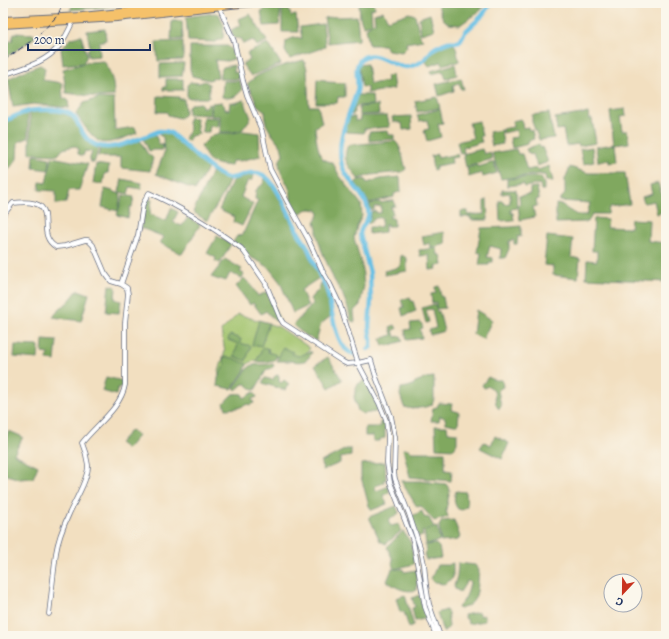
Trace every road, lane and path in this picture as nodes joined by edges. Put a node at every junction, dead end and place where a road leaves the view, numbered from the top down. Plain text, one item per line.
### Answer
1 (196, 3) edge
2 (253, 3) edge
3 (218, 6) junction
4 (3, 20) edge
5 (73, 21) junction
6 (3, 25) edge
7 (3, 75) edge
8 (3, 215) edge
9 (121, 284) junction
10 (358, 364) junction
11 (392, 480) junction
12 (49, 614) dead end
13 (436, 636) edge
14 (440, 636) edge

1 - 4 highway
2 - 3 highway
3 - 5 highway
3 - 10 street
5 - 6 highway
5 - 7 street
8 - 9 street
9 - 10 street
9 - 12 street
10 - 11 street
10 - 11 street
11 - 13 street
11 - 14 street

